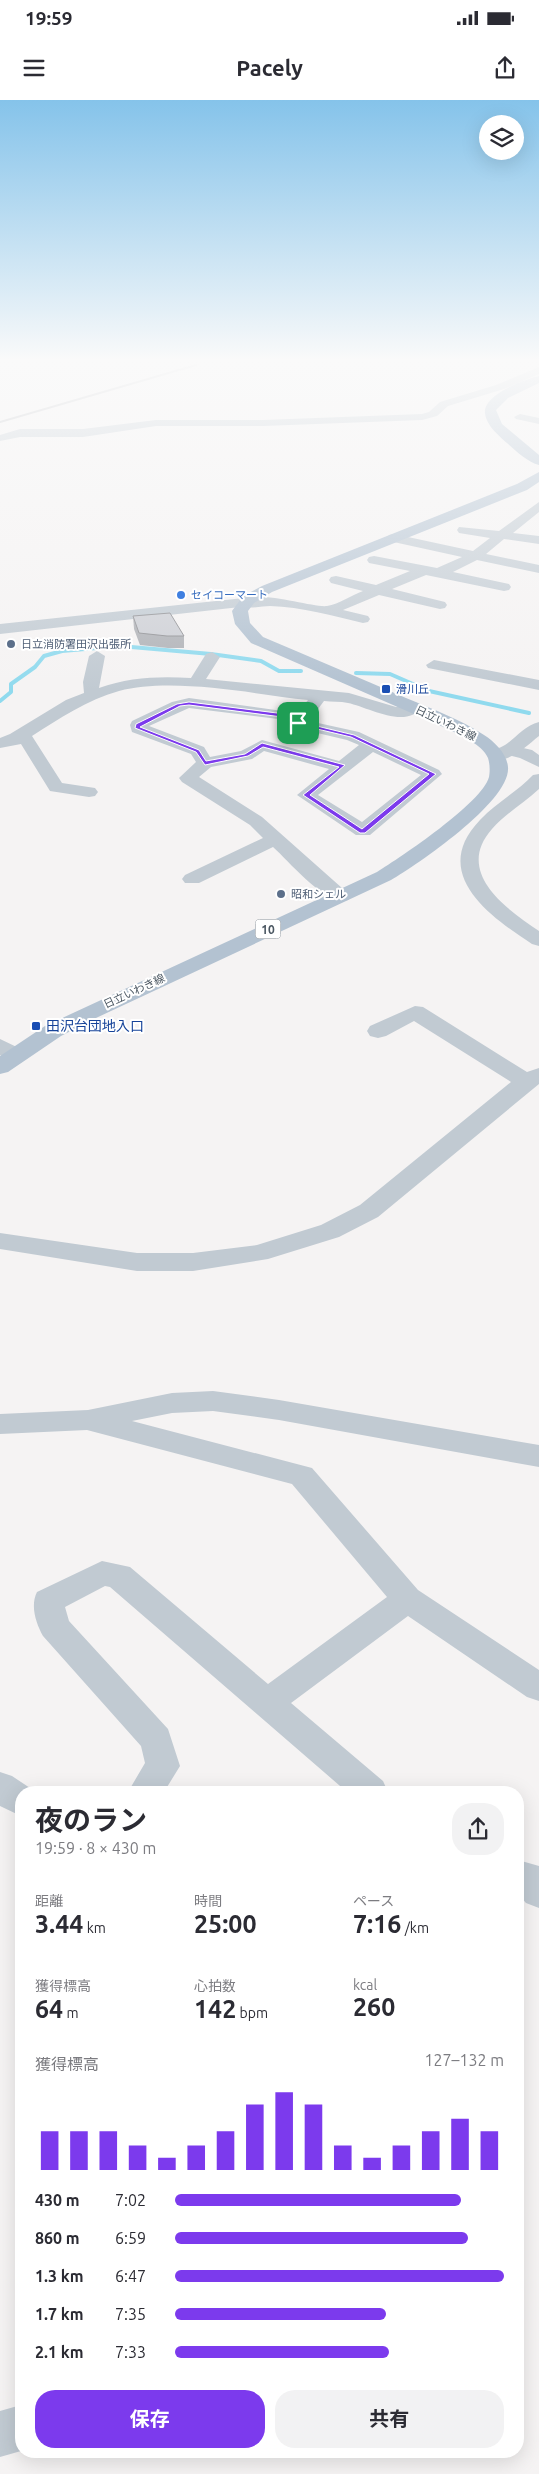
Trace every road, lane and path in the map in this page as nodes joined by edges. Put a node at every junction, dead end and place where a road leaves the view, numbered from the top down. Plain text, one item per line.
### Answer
1 (539, 476) edge
2 (510, 492) junction
3 (539, 498) edge
4 (539, 506) edge
5 (508, 512) dead end
6 (533, 516) edge
7 (464, 530) dead end
8 (502, 535) junction
9 (394, 538) junction
10 (539, 540) edge
11 (476, 555) junction
12 (374, 560) dead end
13 (539, 569) edge
14 (432, 572) junction
15 (336, 580) dead end
16 (504, 587) dead end
17 (376, 591) junction
18 (244, 603) junction
19 (440, 606) dead end
20 (328, 611) junction
21 (363, 619) dead end
22 (0, 629) edge
23 (97, 656) dead end
24 (212, 657) dead end
25 (434, 664) dead end
26 (196, 683) junction
27 (539, 684) edge
28 (92, 696) junction
29 (320, 696) junction
30 (414, 707) junction
31 (298, 723) junction
32 (539, 726) edge
33 (21, 735) junction
34 (0, 743) edge
35 (372, 744) junction
36 (503, 753) junction
37 (539, 762) edge
38 (205, 763) junction
39 (343, 766) junction
40 (539, 779) edge
41 (89, 792) dead end
42 (276, 839) junction
43 (192, 879) dead end
44 (341, 896) junction
45 (539, 940) edge
46 (378, 1031) dead end
47 (5, 1056) edge
48 (532, 1078) edge
49 (0, 1241) edge
50 (88, 1420) junction
51 (0, 1424) edge
52 (539, 1456) edge
53 (407, 1599) junction
54 (539, 1687) edge
55 (267, 1703) junction
56 (149, 1786) edge
57 (364, 1786) edge
58 (0, 1787) edge
59 (15, 1797) edge
60 (524, 1878) edge
61 (539, 1891) edge
62 (15, 2430) edge
63 (0, 2434) edge

1 - 2 main road
2 - 3 street
2 - 9 main road
4 - 6 street
5 - 6 street
6 - 8 street
7 - 8 street
8 - 10 street
8 - 11 street
9 - 11 street
9 - 18 main road
11 - 13 street
11 - 14 street
12 - 14 street
14 - 16 street
14 - 17 street
15 - 17 street
17 - 19 street
17 - 20 street
18 - 20 street
18 - 22 street
18 - 30 main road, 日立いわき線
20 - 21 street
23 - 28 street
24 - 26 street
25 - 27 street
26 - 28 street
26 - 29 street
28 - 33 street
29 - 30 street
29 - 31 street
30 - 36 main road, 日立いわき線
31 - 35 street
31 - 38 street
32 - 36 street
33 - 34 street
33 - 41 street
35 - 39 street
35 - 39 street
36 - 37 street
36 - 44 main road, 日立いわき線 / 10
38 - 39 street
38 - 42 street
40 - 45 street
42 - 43 street
42 - 44 street
44 - 47 main road, 日立いわき線 / 10
46 - 48 street
48 - 49 street
50 - 51 street
50 - 52 street
50 - 53 street
53 - 54 street
53 - 55 street
55 - 56 street
55 - 57 street
58 - 59 street
60 - 61 street
62 - 63 street

